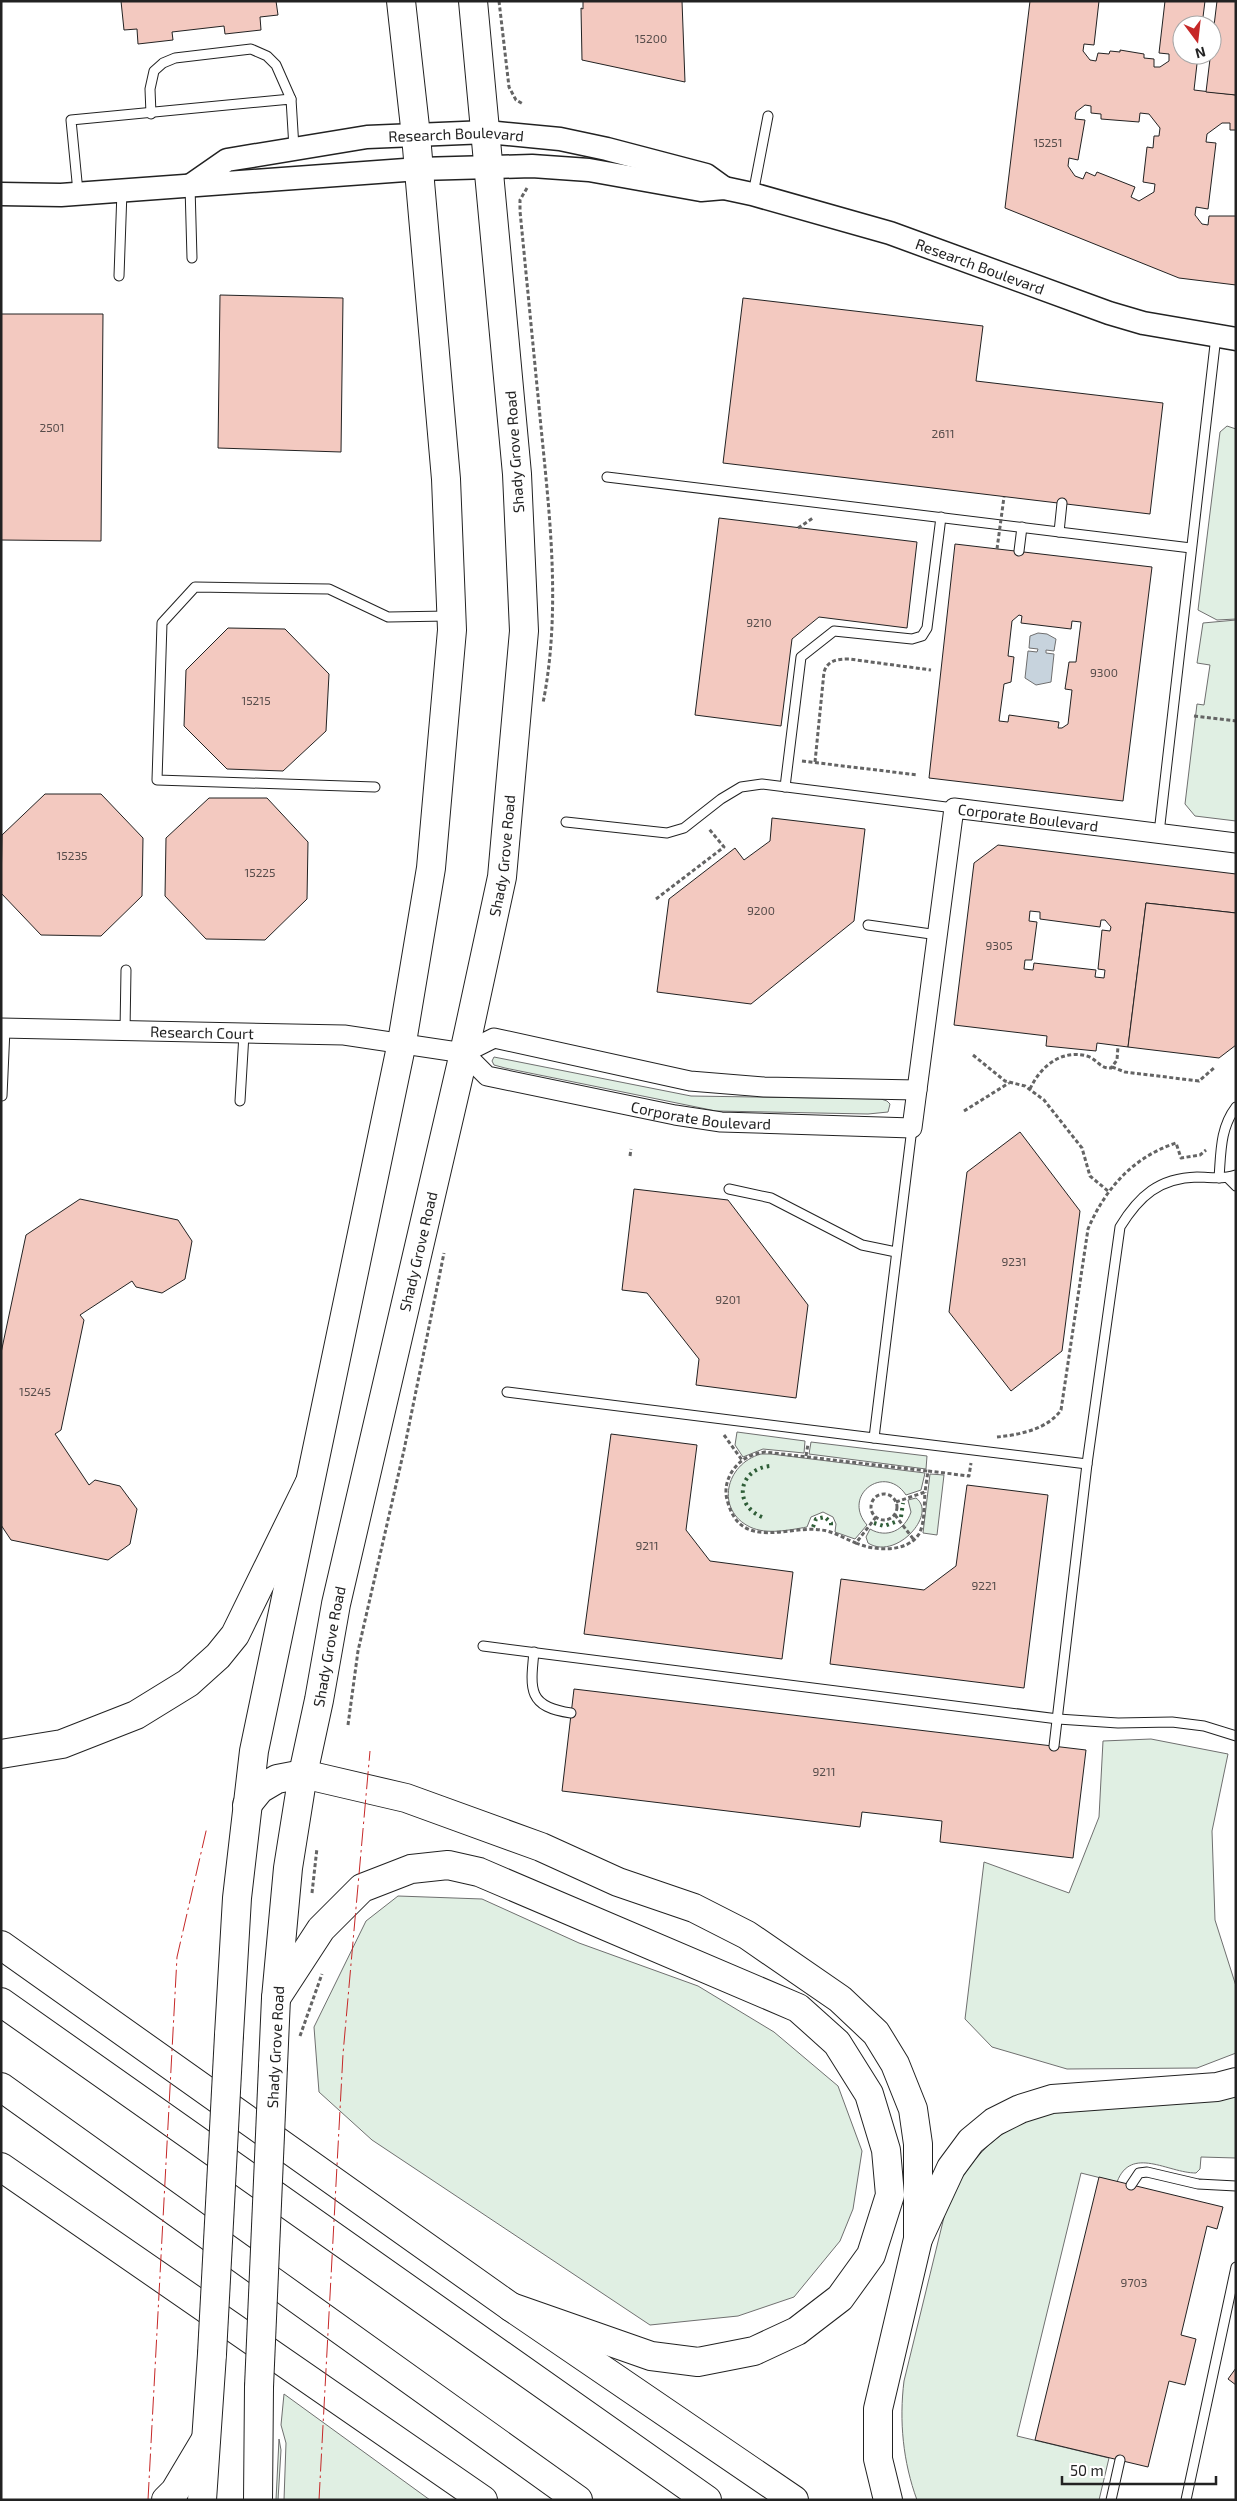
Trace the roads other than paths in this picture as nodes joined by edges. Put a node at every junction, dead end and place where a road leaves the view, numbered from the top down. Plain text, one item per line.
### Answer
1 (401, 1) edge
2 (473, 1) edge
3 (291, 99) junction
4 (151, 114) junction
5 (768, 116) dead end
6 (487, 132) junction
7 (416, 136) junction
8 (294, 150) junction
9 (489, 166) junction
10 (418, 169) junction
11 (190, 186) junction
12 (724, 188) junction
13 (122, 191) junction
14 (1, 194) edge
15 (78, 194) junction
16 (752, 194) junction
17 (192, 258) dead end
18 (119, 276) dead end
19 (1226, 337) edge
20 (607, 476) dead end
21 (1062, 503) dead end
22 (942, 517) junction
23 (1022, 527) junction
24 (1059, 532) junction
25 (1191, 548) junction
26 (1019, 551) dead end
27 (451, 616) junction
28 (785, 786) junction
29 (375, 787) dead end
30 (954, 808) junction
31 (566, 822) dead end
32 (1159, 833) junction
33 (1236, 843) edge
34 (868, 925) dead end
35 (938, 935) junction
36 (126, 970) dead end
37 (3, 1028) edge
38 (125, 1030) junction
39 (244, 1034) junction
40 (402, 1042) junction
41 (464, 1053) junction
42 (917, 1090) junction
43 (2, 1096) edge
44 (240, 1101) dead end
45 (1236, 1107) edge
46 (912, 1128) junction
47 (1228, 1177) edge
48 (1236, 1186) edge
49 (729, 1189) dead end
50 (896, 1252) junction
51 (507, 1392) dead end
52 (874, 1438) junction
53 (1086, 1464) junction
54 (309, 1484) junction
55 (482, 1646) dead end
56 (534, 1652) junction
57 (571, 1713) dead end
58 (1058, 1719) junction
59 (1236, 1736) edge
60 (1054, 1746) dead end
61 (1, 1754) edge
62 (303, 1774) junction
63 (247, 1805) junction
64 (1, 1945) edge
65 (276, 1998) junction
66 (1, 2002) edge
67 (1236, 2082) edge
68 (1, 2086) edge
69 (1, 2145) edge
70 (1, 2166) edge
71 (1131, 2185) dead end
72 (1236, 2186) edge
73 (50, 2202) junction
74 (918, 2239) junction
75 (1236, 2267) edge
76 (511, 2307) junction
77 (206, 2438) junction
78 (1120, 2460) dead end
79 (166, 2500) edge
80 (202, 2500) edge
81 (258, 2500) edge
82 (483, 2500) edge
83 (578, 2500) edge
84 (707, 2500) edge
85 (794, 2500) edge
86 (888, 2500) edge
87 (1111, 2500) edge
88 (1186, 2500) edge

1 - 7 main road
2 - 6 main road, Shady Grove Road
3 - 4 lane
3 - 4 lane
3 - 8 lane
4 - 15 lane
5 - 16 lane
6 - 7 street, Research Boulevard
6 - 9 main road, Shady Grove Road
6 - 12 street, Research Boulevard
7 - 8 street, Research Boulevard
7 - 10 main road
8 - 11 street, Research Boulevard
9 - 10 street, Research Boulevard
9 - 12 street, Research Boulevard
9 - 41 main road, Shady Grove Road
10 - 11 street, Research Boulevard
10 - 27 main road
11 - 13 street, Research Boulevard
11 - 17 lane
12 - 16 street, Research Boulevard
13 - 15 street, Research Boulevard
13 - 18 lane
14 - 15 street, Research Boulevard
16 - 19 street, Research Boulevard
19 - 25 lane
20 - 22 lane
21 - 24 lane
22 - 23 lane
22 - 28 lane
23 - 24 lane
23 - 26 lane
24 - 25 lane
25 - 32 lane
27 - 29 lane
27 - 40 main road
28 - 30 lane
28 - 31 lane
30 - 32 street, Corporate Boulevard
30 - 35 street, Corporate Boulevard
32 - 33 street, Corporate Boulevard
34 - 35 lane
35 - 42 street, Corporate Boulevard
36 - 38 lane
37 - 38 street, Research Court
37 - 43 lane
38 - 39 street, Research Court
39 - 40 street, Research Court
39 - 44 lane
40 - 41 street
40 - 54 main road
41 - 42 street
41 - 46 street, Corporate Boulevard
41 - 62 main road, Shady Grove Road
42 - 46 street, Corporate Boulevard
45 - 47 lane
46 - 50 lane
47 - 48 lane
47 - 53 lane
49 - 50 lane
50 - 52 lane
51 - 52 lane
52 - 53 lane
53 - 58 lane
54 - 61 main road
54 - 63 main road
55 - 56 lane
56 - 57 lane
56 - 58 lane
58 - 59 lane
58 - 60 lane
62 - 63 main road
62 - 65 main road, Shady Grove Road
62 - 74 main road
63 - 77 main road, bridge
64 - 76 main road
65 - 76 main road
65 - 81 main road, Shady Grove Road, bridge
66 - 84 main road
67 - 74 main road
68 - 83 main road
69 - 73 main road
70 - 73 main road
71 - 72 lane
73 - 82 main road
74 - 86 main road
75 - 88 lane
76 - 85 main road
77 - 79 main road
77 - 80 main road
78 - 87 lane

